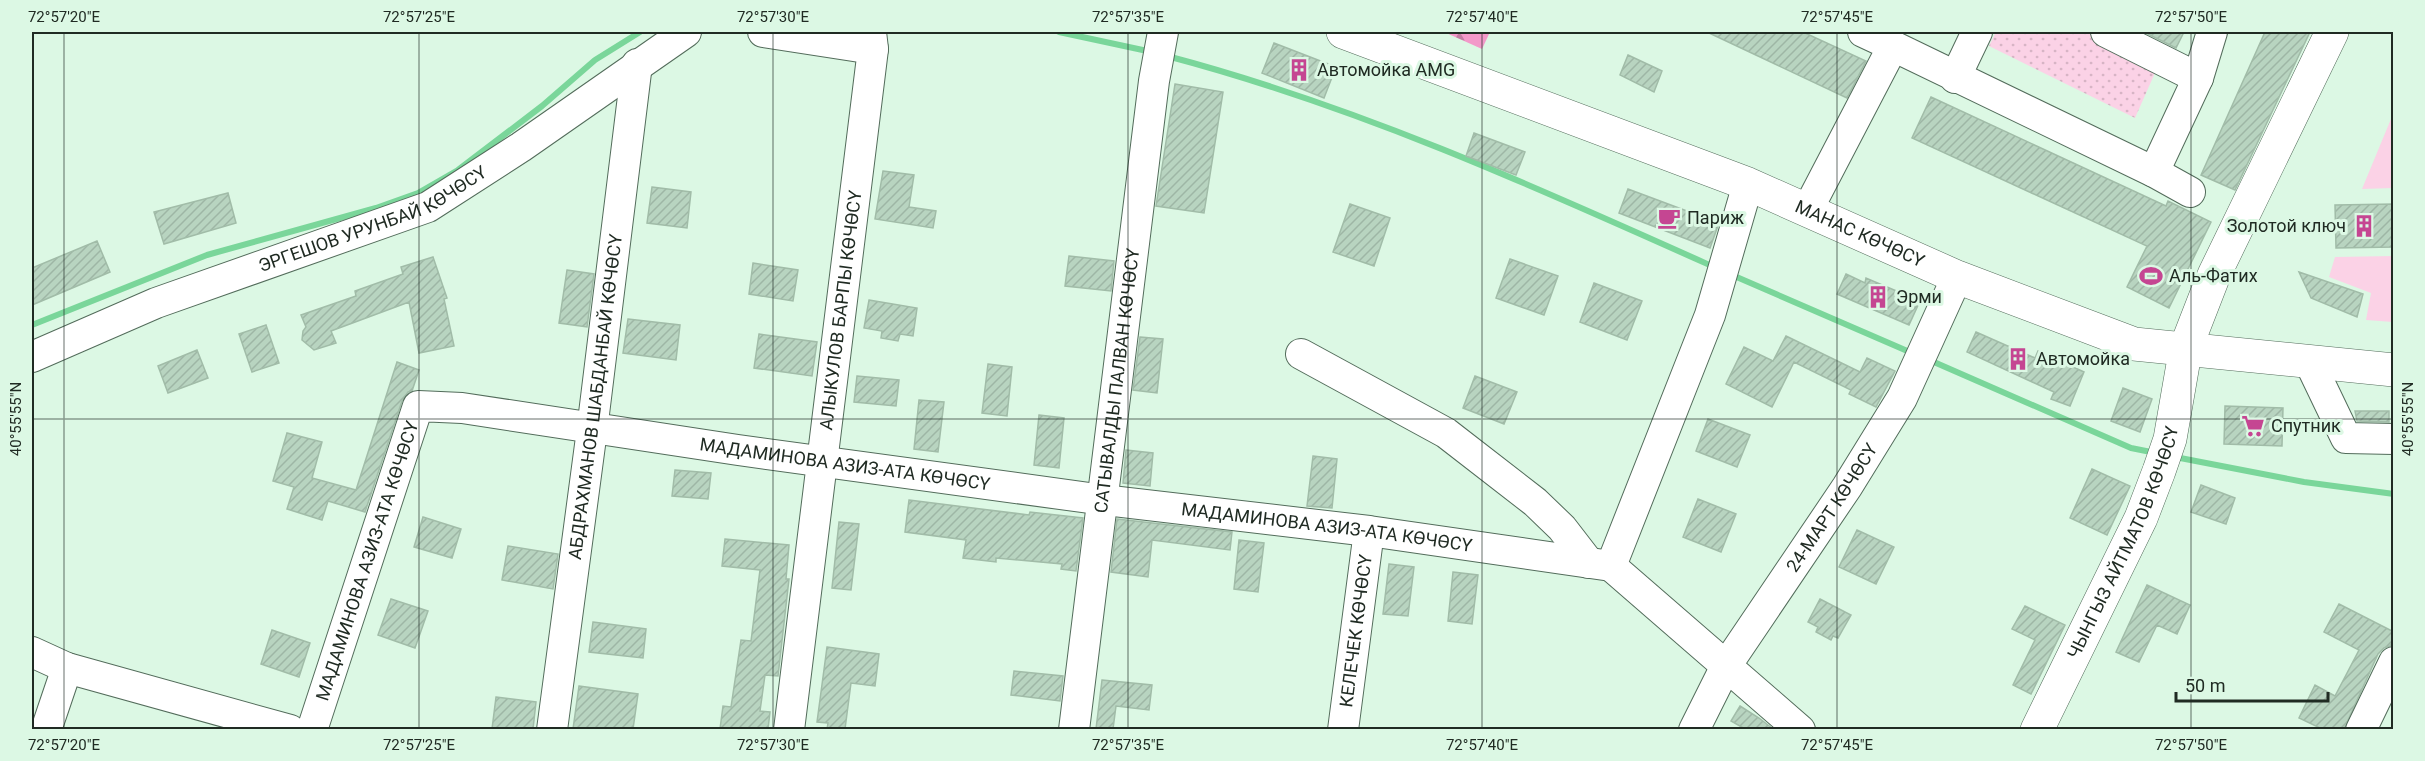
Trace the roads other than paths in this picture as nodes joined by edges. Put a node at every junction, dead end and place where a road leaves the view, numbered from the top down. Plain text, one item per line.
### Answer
1 (686, 32) edge
2 (763, 32) edge
3 (1163, 32) edge
4 (1863, 32) edge
5 (1977, 32) edge
6 (2106, 32) edge
7 (2212, 32) edge
8 (2331, 32) edge
9 (1355, 34) edge
10 (871, 38) edge
11 (1893, 46) junction
12 (636, 64) junction
13 (1955, 78) junction
14 (2198, 78) junction
15 (2154, 172) junction
16 (1748, 184) junction
17 (2190, 192) dead end
18 (1808, 210) junction
19 (1957, 277) junction
20 (2186, 347) junction
21 (1301, 354) dead end
22 (32, 357) edge
23 (2310, 363) junction
24 (2394, 369) edge
25 (592, 430) junction
26 (2394, 439) edge
27 (821, 461) junction
28 (1104, 500) junction
29 (1369, 531) junction
30 (1600, 565) junction
31 (32, 652) edge
32 (2394, 662) edge
33 (1726, 666) junction
34 (67, 668) junction
35 (46, 729) edge
36 (290, 729) edge
37 (312, 729) edge
38 (552, 729) edge
39 (789, 729) edge
40 (1074, 729) edge
41 (1343, 729) edge
42 (1694, 729) edge
43 (1800, 729) edge
44 (2037, 729) edge
45 (2361, 729) edge

1 - 12 street, ЭРГЕШОВ УРУНБАЙ КӨЧӨСҮ
2 - 10 street
3 - 28 street, САТЫВАЛДЫ ПАЛВАН КӨЧӨСҮ
4 - 11 street
5 - 13 street
6 - 14 street
7 - 14 street
8 - 20 main road, ЧЫНГЫЗ АЙТМАТОВ КӨЧӨСҮ
9 - 16 main road, МАНАС КӨЧӨСҮ
10 - 27 street, АЛЫКУЛОВ БАРПЫ КӨЧӨСҮ
11 - 13 street
11 - 18 street
12 - 22 street, ЭРГЕШОВ УРУНБАЙ КӨЧӨСҮ
12 - 25 street, АБДРАХМАНОВ ШАБДАНБАЙ КӨЧӨСҮ
13 - 15 street
14 - 15 street
15 - 17 street
16 - 18 main road, МАНАС КӨЧӨСҮ
16 - 30 street
18 - 19 main road, МАНАС КӨЧӨСҮ
19 - 20 main road, МАНАС КӨЧӨСҮ
19 - 33 street, 24-МАРТ КӨЧӨСҮ
20 - 23 main road, МАНАС КӨЧӨСҮ
20 - 44 main road, ЧЫНГЫЗ АЙТМАТОВ КӨЧӨСҮ
21 - 30 street
23 - 24 main road, МАНАС КӨЧӨСҮ
23 - 26 street
25 - 27 street, МАДАМИНОВА АЗИЗ-АТА КӨЧӨСҮ
25 - 37 street, МАДАМИНОВА АЗИЗ-АТА КӨЧӨСҮ
25 - 38 street, АБДРАХМАНОВ ШАБДАНБАЙ КӨЧӨСҮ
27 - 28 street, МАДАМИНОВА АЗИЗ-АТА КӨЧӨСҮ
27 - 39 street, АЛЫКУЛОВ БАРПЫ КӨЧӨСҮ
28 - 29 street, МАДАМИНОВА АЗИЗ-АТА КӨЧӨСҮ
28 - 40 street, САТЫВАЛДЫ ПАЛВАН КӨЧӨСҮ
29 - 30 street, МАДАМИНОВА АЗИЗ-АТА КӨЧӨСҮ
29 - 41 street, КЕЛЕЧЕК КӨЧӨСҮ
30 - 33 street
31 - 34 street
32 - 45 street
33 - 42 street, 24-МАРТ КӨЧӨСҮ
33 - 43 street
34 - 35 street
34 - 36 street

